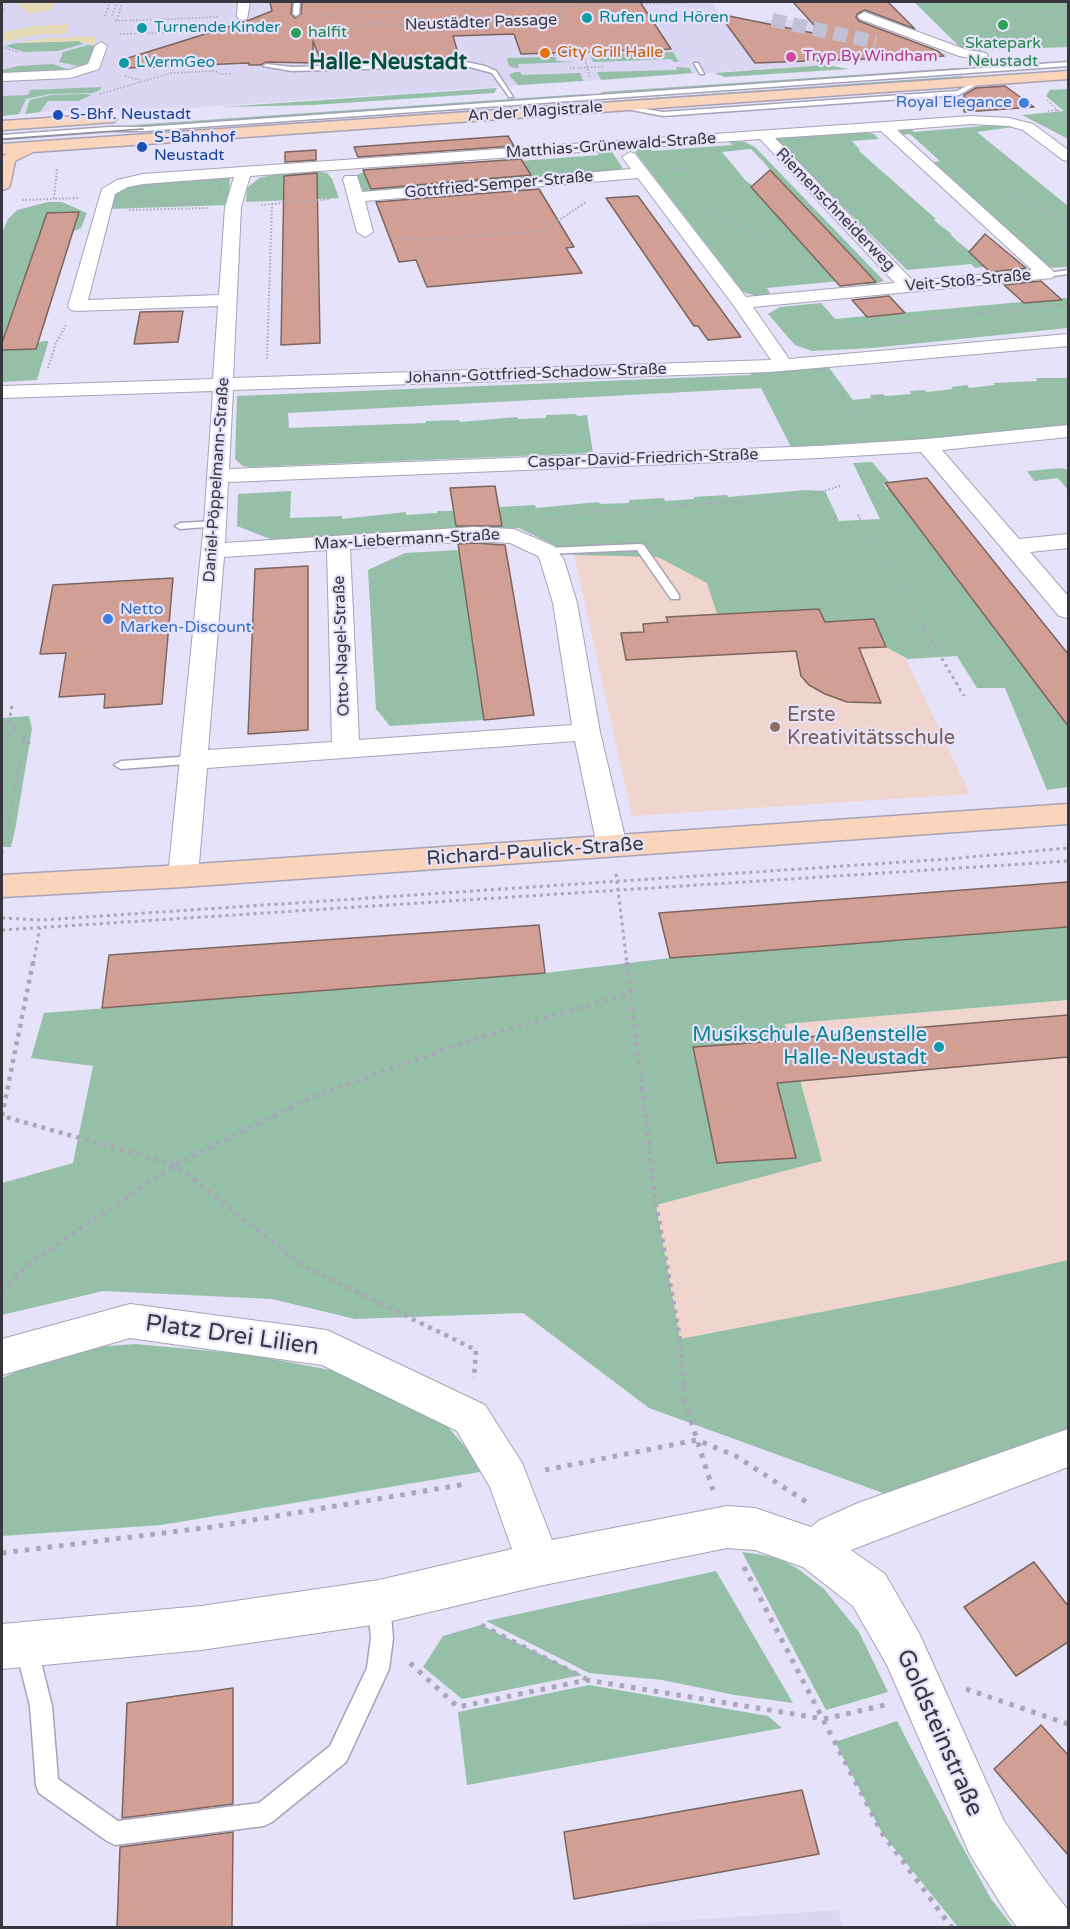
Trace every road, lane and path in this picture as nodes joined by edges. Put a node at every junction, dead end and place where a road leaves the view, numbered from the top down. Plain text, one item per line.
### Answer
1 (110, 2) edge
2 (117, 2) edge
3 (122, 2) edge
4 (244, 2) edge
5 (297, 2) edge
6 (703, 2) edge
7 (647, 3) edge
8 (561, 7) junction
9 (4, 9) dead end
10 (1068, 10) edge
11 (2, 12) edge
12 (380, 12) junction
13 (296, 14) dead end
14 (314, 14) dead end
15 (925, 15) dead end
16 (105, 16) dead end
17 (112, 16) dead end
18 (243, 16) dead end
19 (864, 16) tunnel mouth
20 (226, 17) dead end
21 (566, 20) junction
22 (381, 21) junction
23 (376, 22) dead end
24 (222, 24) dead end
25 (225, 26) dead end
26 (381, 26) junction
27 (303, 28) dead end
28 (292, 29) dead end
29 (259, 30) dead end
30 (225, 31) dead end
31 (571, 33) dead end
32 (111, 34) dead end
33 (931, 41) junction
34 (899, 42) tunnel mouth
35 (101, 46) dead end
36 (2, 47) edge
37 (668, 51) dead end
38 (19, 52) dead end
39 (581, 53) junction
40 (572, 54) junction
41 (539, 56) dead end
42 (981, 56) dead end
43 (585, 58) junction
44 (1068, 58) edge
45 (696, 64) dead end
46 (1068, 65) edge
47 (266, 66) dead end
48 (603, 67) dead end
49 (570, 68) dead end
50 (588, 68) junction
51 (702, 73) dead end
52 (231, 74) dead end
53 (974, 75) junction
54 (1068, 75) edge
55 (125, 76) dead end
56 (2, 77) edge
57 (145, 79) junction
58 (140, 81) junction
59 (152, 81) dead end
60 (591, 82) dead end
61 (114, 89) junction
62 (121, 91) dead end
63 (511, 96) junction
64 (93, 97) dead end
65 (572, 99) junction
66 (1045, 99) dead end
67 (75, 121) junction
68 (1068, 121) edge
69 (883, 125) junction
70 (2, 126) edge
71 (142, 129) dead end
72 (763, 134) junction
73 (2, 137) edge
74 (969, 139) dead end
75 (622, 146) junction
76 (30, 147) junction
77 (4, 153) edge
78 (1068, 157) edge
79 (347, 166) junction
80 (57, 167) dead end
81 (243, 172) junction
82 (642, 173) junction
83 (2, 185) edge
84 (356, 197) junction
85 (592, 197) dead end
86 (693, 197) dead end
87 (80, 198) dead end
88 (54, 199) junction
89 (17, 201) dead end
90 (177, 204) dead end
91 (272, 204) dead end
92 (180, 209) dead end
93 (1068, 221) edge
94 (365, 232) joint
95 (903, 242) dead end
96 (953, 260) dead end
97 (1068, 272) edge
98 (1046, 274) junction
99 (908, 286) junction
100 (843, 293) junction
101 (228, 300) junction
102 (741, 303) junction
103 (1068, 304) edge
104 (77, 306) junction
105 (1068, 340) edge
106 (855, 358) junction
107 (816, 362) junction
108 (783, 364) junction
109 (267, 384) junction
110 (224, 386) junction
111 (41, 391) junction
112 (2, 392) edge
113 (1068, 431) edge
114 (918, 446) junction
115 (217, 476) junction
116 (840, 486) dead end
117 (676, 506) junction
118 (858, 515) dead end
119 (214, 524) junction
120 (180, 525) dead end
121 (488, 534) junction
122 (1068, 541) edge
123 (338, 544) junction
124 (640, 547) junction
125 (1012, 547) junction
126 (212, 550) junction
127 (546, 550) junction
128 (675, 597) dead end
129 (1068, 611) edge
130 (964, 696) dead end
131 (12, 706) dead end
132 (16, 729) junction
133 (586, 732) junction
134 (24, 739) junction
135 (2, 741) edge
136 (30, 744) dead end
137 (346, 749) junction
138 (194, 760) junction
139 (121, 765) dead end
140 (1068, 814) edge
141 (612, 846) junction
142 (1068, 848) edge
143 (2, 853) edge
144 (1068, 861) edge
145 (183, 876) junction
146 (616, 882) junction
147 (2, 886) edge
148 (617, 888) junction
149 (2, 918) edge
150 (40, 928) junction
151 (2, 930) edge
152 (630, 993) junction
153 (175, 1165) junction
154 (2, 1291) edge
155 (2, 1357) edge
156 (471, 1418) junction
157 (697, 1440) junction
158 (1068, 1448) edge
159 (507, 1477) junction
160 (727, 1527) junction
161 (816, 1551) junction
162 (2, 1553) edge
163 (539, 1564) junction
164 (380, 1620) junction
165 (481, 1625) dead end
166 (14, 1646) edge
167 (587, 1680) junction
168 (924, 1696) junction
169 (824, 1719) junction
170 (1068, 1724) edge
171 (952, 1928) edge
172 (1050, 1928) edge

1 - 16 path
2 - 17 path
3 - 20 path
4 - 18 street
5 - 13 lane
6 - 7 path, Neustädter Passage
7 - 8 path, Neustädter Passage
8 - 12 path, Neustädter Passage
8 - 21 path, Neustädter Passage
9 - 11 path
10 - 15 path
12 - 14 path, Neustädter Passage
12 - 22 path, Neustädter Passage
19 - 33 street
21 - 26 path, Neustädter Passage
21 - 31 path
22 - 23 path
22 - 26 path, Neustädter Passage
24 - 25 path
26 - 27 path, Neustädter Passage
28 - 29 path
30 - 32 path
33 - 34 street
33 - 42 street
35 - 56 street
36 - 38 path
37 - 39 path, bridge
39 - 40 path, bridge
39 - 43 path
40 - 41 path
40 - 43 path
43 - 50 path
44 - 63 main road, An der Magistrale
45 - 51 lane
46 - 53 lane
46 - 76 lane
47 - 63 lane
48 - 50 path
49 - 50 path
50 - 60 path
52 - 57 path
53 - 54 main road, An der Magistrale
53 - 65 lane
53 - 76 main road, An der Magistrale
55 - 58 path
57 - 58 path
57 - 59 path
58 - 61 path
61 - 62 path
61 - 64 path
63 - 67 main road, An der Magistrale
65 - 71 lane
65 - 73 lane
66 - 68 path
67 - 70 main road, An der Magistrale
67 - 73 main road, An der Magistrale
69 - 72 street, Matthias-Grünewald-Straße
69 - 78 street, Matthias-Grünewald-Straße
69 - 98 street, Veit-Stoß-Straße
72 - 75 street, Matthias-Grünewald-Straße
72 - 99 street, Riemenschneiderweg
74 - 93 path
75 - 79 street, Matthias-Grünewald-Straße
75 - 82 street
76 - 77 main road
77 - 83 main road
79 - 81 street, Matthias-Grünewald-Straße
79 - 84 street
80 - 88 path
81 - 101 street, Daniel-Pöppelmann-Straße
81 - 104 street, Matthias-Grünewald-Straße
82 - 84 street, Gottfried-Semper-Straße
82 - 102 street
84 - 94 street
85 - 94 path
86 - 100 path
87 - 88 path
88 - 89 path
90 - 92 path
91 - 109 path
95 - 96 path
97 - 98 lane
98 - 99 street, Veit-Stoß-Straße
99 - 100 street, Veit-Stoß-Straße
100 - 102 street, Veit-Stoß-Straße
101 - 104 street
101 - 110 street, Daniel-Pöppelmann-Straße
102 - 108 street
103 - 106 path
104 - 111 path
105 - 106 street, Johann-Gottfried-Schadow-Straße
106 - 107 street, Johann-Gottfried-Schadow-Straße
107 - 108 street, Johann-Gottfried-Schadow-Straße
107 - 114 path
108 - 109 street, Johann-Gottfried-Schadow-Straße
109 - 110 street, Johann-Gottfried-Schadow-Straße
110 - 111 street, Johann-Gottfried-Schadow-Straße
110 - 115 street, Daniel-Pöppelmann-Straße
111 - 112 street, Johann-Gottfried-Schadow-Straße
113 - 114 street, Caspar-David-Friedrich-Straße
114 - 115 street, Caspar-David-Friedrich-Straße
114 - 125 street
115 - 119 street, Daniel-Pöppelmann-Straße
116 - 117 path
117 - 121 path
117 - 124 path
118 - 130 path
119 - 120 lane
119 - 126 street, Daniel-Pöppelmann-Straße
121 - 123 street, Max-Liebermann-Straße
121 - 127 street, Max-Liebermann-Straße
122 - 125 street
123 - 126 street, Max-Liebermann-Straße
123 - 137 street, Otto-Nagel-Straße
124 - 127 lane
124 - 128 lane
125 - 129 street
126 - 138 street, Daniel-Pöppelmann-Straße
127 - 133 street
131 - 132 path
132 - 134 path
132 - 135 path
133 - 137 street
133 - 141 street
134 - 136 path
134 - 143 path
137 - 138 street
138 - 139 lane
138 - 145 street, Daniel-Pöppelmann-Straße
140 - 141 main road, Richard-Paulick-Straße
141 - 145 main road, Richard-Paulick-Straße
141 - 146 path
142 - 146 path
144 - 148 path
145 - 147 main road, Richard-Paulick-Straße
146 - 148 path
146 - 149 path
148 - 150 path
148 - 152 path
150 - 151 path
150 - 153 path
152 - 153 path
152 - 157 path
153 - 154 path
153 - 156 path
155 - 156 street, Platz Drei Lilien
156 - 159 street
157 - 159 path
157 - 160 path
158 - 161 street
159 - 162 path
159 - 163 street
160 - 161 street
160 - 163 street
160 - 169 path
161 - 168 street, Goldsteinstraße
163 - 164 street
164 - 166 street
164 - 166 lane
164 - 167 path
165 - 167 path
167 - 169 path
168 - 169 path
168 - 170 path
168 - 172 street, Goldsteinstraße
169 - 171 path

